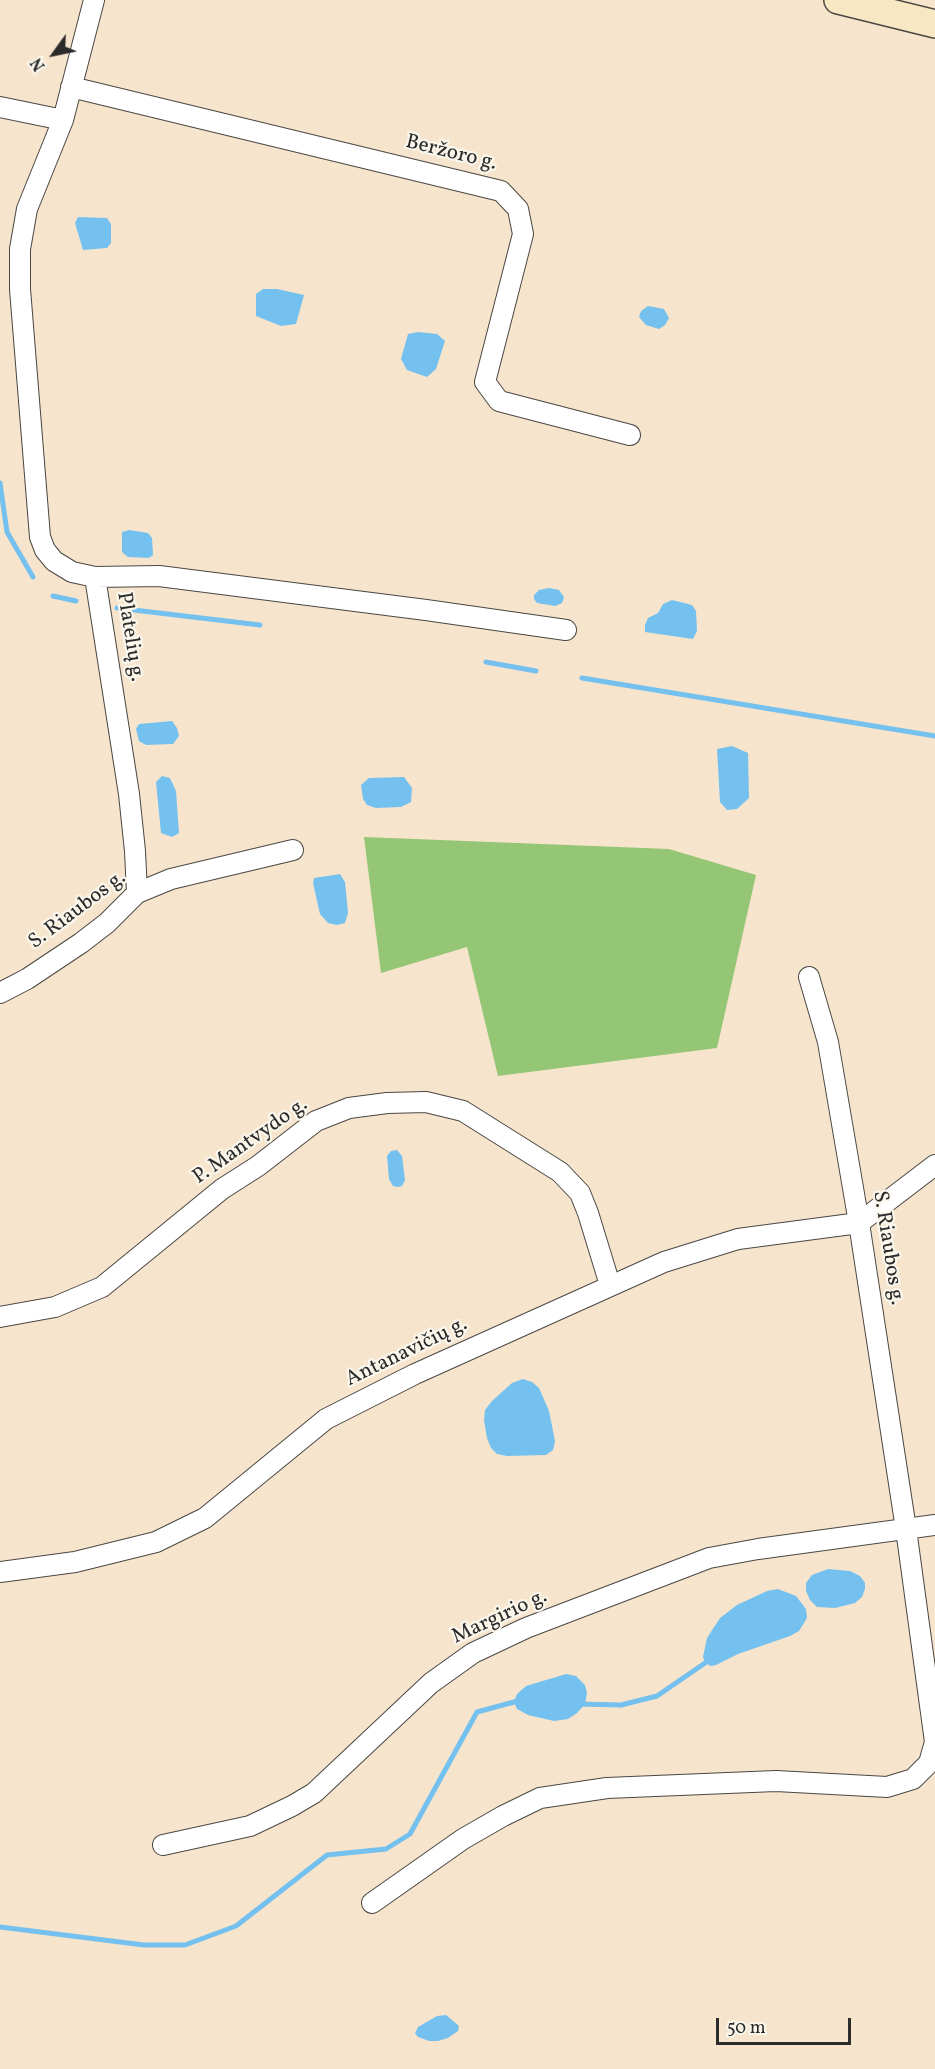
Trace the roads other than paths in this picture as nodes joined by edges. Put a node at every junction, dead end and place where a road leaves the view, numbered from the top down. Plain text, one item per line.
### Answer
1 (94, 0) edge
2 (838, 0) edge
3 (935, 24) edge
4 (71, 87) junction
5 (0, 107) edge
6 (63, 120) junction
7 (630, 435) dead end
8 (95, 578) junction
9 (566, 630) dead end
10 (293, 850) dead end
11 (137, 893) junction
12 (809, 977) dead end
13 (0, 993) edge
14 (935, 1165) edge
15 (859, 1223) junction
16 (610, 1286) junction
17 (0, 1317) edge
18 (935, 1525) edge
19 (906, 1528) junction
20 (0, 1572) edge
21 (935, 1742) edge
22 (163, 1845) dead end
23 (372, 1902) dead end

1 - 4 street, Platelių g.
2 - 3 main road
4 - 6 street, Platelių g.
4 - 7 street, Beržoro g.
5 - 6 street
6 - 8 street, Platelių g.
8 - 9 street
8 - 11 street, Platelių g.
10 - 11 street, S. Riaubos g.
11 - 13 street, S. Riaubos g.
12 - 15 street, S. Riaubos g.
14 - 15 street
15 - 16 street, Antanavičių g.
15 - 19 street, S. Riaubos g.
16 - 17 street, P. Mantvydo g.
16 - 20 street, Antanavičių g.
18 - 19 street, Margirio g.
19 - 21 street, S. Riaubos g.
19 - 22 street, Margirio g.
21 - 23 street

